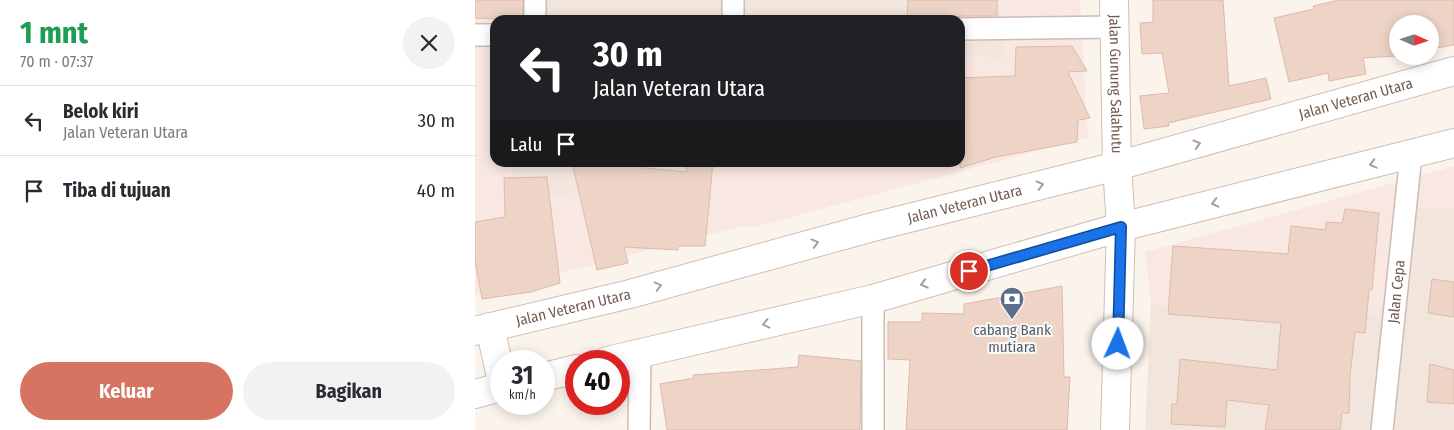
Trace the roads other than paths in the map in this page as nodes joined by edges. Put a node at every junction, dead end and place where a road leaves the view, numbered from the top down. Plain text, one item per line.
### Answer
1 (535, 0) edge
2 (733, 0) edge
3 (1114, 0) edge
4 (535, 15) edge
5 (733, 15) edge
6 (1115, 27) junction
7 (965, 29) edge
8 (475, 35) edge
9 (490, 35) edge
10 (1454, 72) edge
11 (1454, 143) edge
12 (1411, 155) junction
13 (1117, 166) junction
14 (1121, 227) junction
15 (873, 299) junction
16 (483, 329) edge
17 (491, 350) edge
18 (640, 353) junction
19 (630, 355) edge
20 (490, 390) edge
21 (475, 394) edge
22 (639, 430) edge
23 (873, 430) edge
24 (1115, 430) edge
25 (1381, 430) edge

1 - 4 street
2 - 5 street
3 - 6 main road, Jalan Gunung Salahutu
6 - 7 street
6 - 13 main road, Jalan Gunung Salahutu
8 - 9 street
13 -> 10 main road, Jalan Veteran Utara
11 - 12 main road
12 -> 14 main road
12 - 25 street, Jalan Cepa
13 - 14 main road, Jalan Gunung Salahutu
16 -> 13 main road, Jalan Veteran Utara
14 -> 15 main road
14 - 24 main road, Jalan Gunung Salahutu
15 -> 18 main road
15 - 23 street
16 - 17 main road
18 - 19 main road
18 - 22 street
20 - 21 main road

